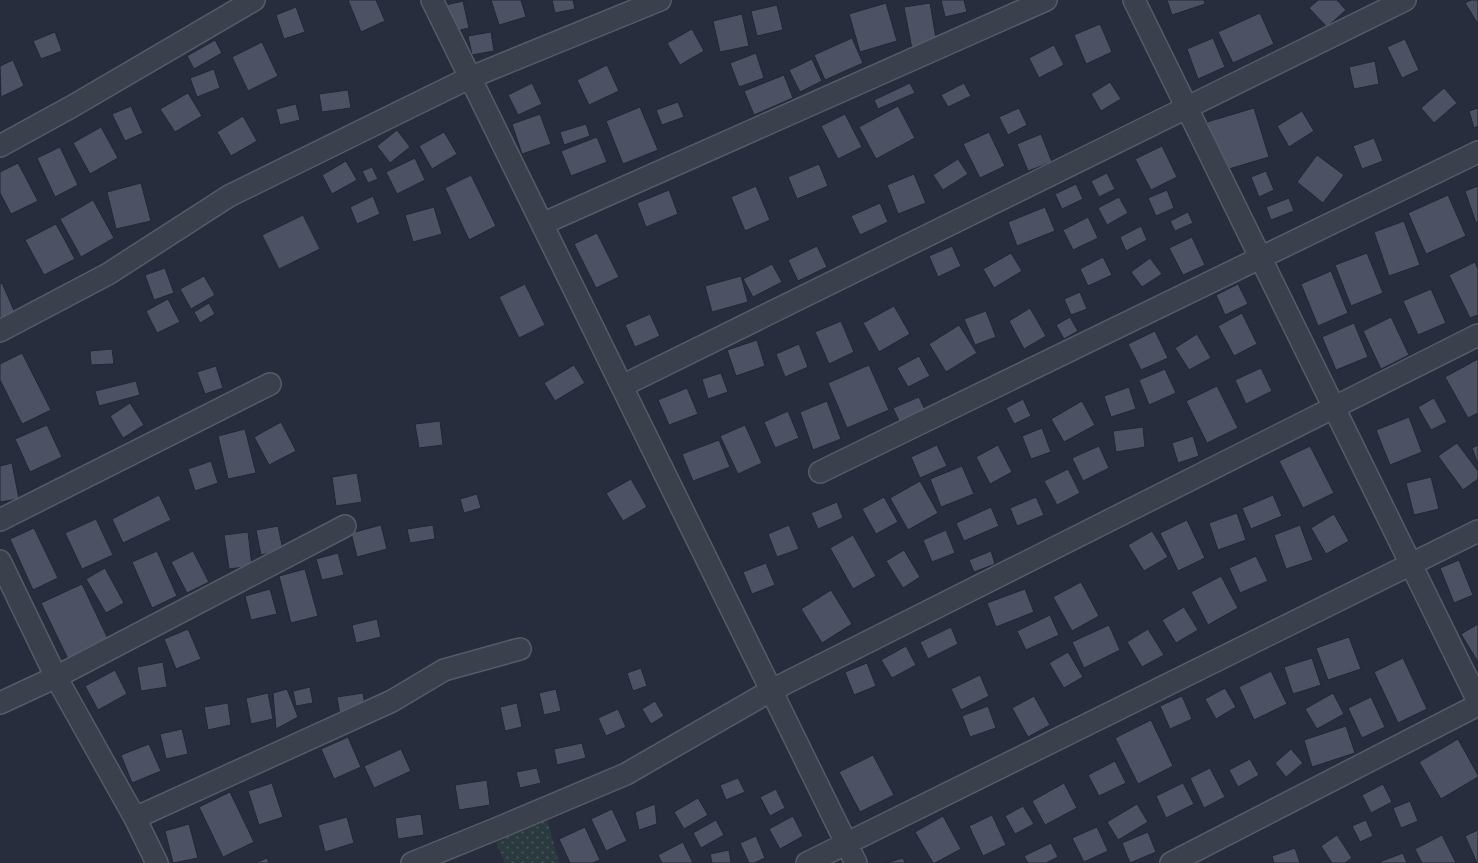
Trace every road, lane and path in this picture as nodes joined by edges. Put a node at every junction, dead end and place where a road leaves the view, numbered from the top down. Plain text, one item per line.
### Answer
1 (254, 0) edge
2 (432, 0) edge
3 (660, 0) edge
4 (1046, 0) edge
5 (1134, 0) edge
6 (1405, 0) edge
7 (469, 78) junction
8 (1187, 108) junction
9 (0, 146) edge
10 (1478, 152) edge
11 (542, 224) junction
12 (1261, 258) junction
13 (0, 330) edge
14 (1478, 335) edge
15 (270, 384) dead end
16 (622, 386) junction
17 (1334, 408) junction
18 (820, 472) dead end
19 (0, 520) edge
20 (345, 526) dead end
21 (1478, 531) edge
22 (0, 561) edge
23 (1411, 564) junction
24 (520, 649) dead end
25 (56, 677) junction
26 (772, 690) junction
27 (1478, 701) edge
28 (0, 703) edge
29 (1478, 705) edge
30 (135, 818) junction
31 (847, 844) junction
32 (157, 863) edge
33 (412, 863) edge
34 (807, 863) edge
35 (856, 863) edge
36 (1171, 863) edge

1 - 9 street
2 - 7 street
3 - 7 street
4 - 11 street
5 - 8 street
6 - 8 street
7 - 11 street
7 - 13 street
8 - 12 street
8 - 16 street
10 - 12 street
11 - 16 street
12 - 17 street
12 - 18 street
14 - 17 street
15 - 19 street
16 - 26 street
17 - 23 street
17 - 26 street
20 - 25 street
21 - 23 street
22 - 25 street
23 - 27 street
23 - 31 street
24 - 30 street
25 - 28 street
25 - 30 street
26 - 31 street
26 - 33 street
29 - 36 street
30 - 32 street
31 - 34 street
31 - 35 street

